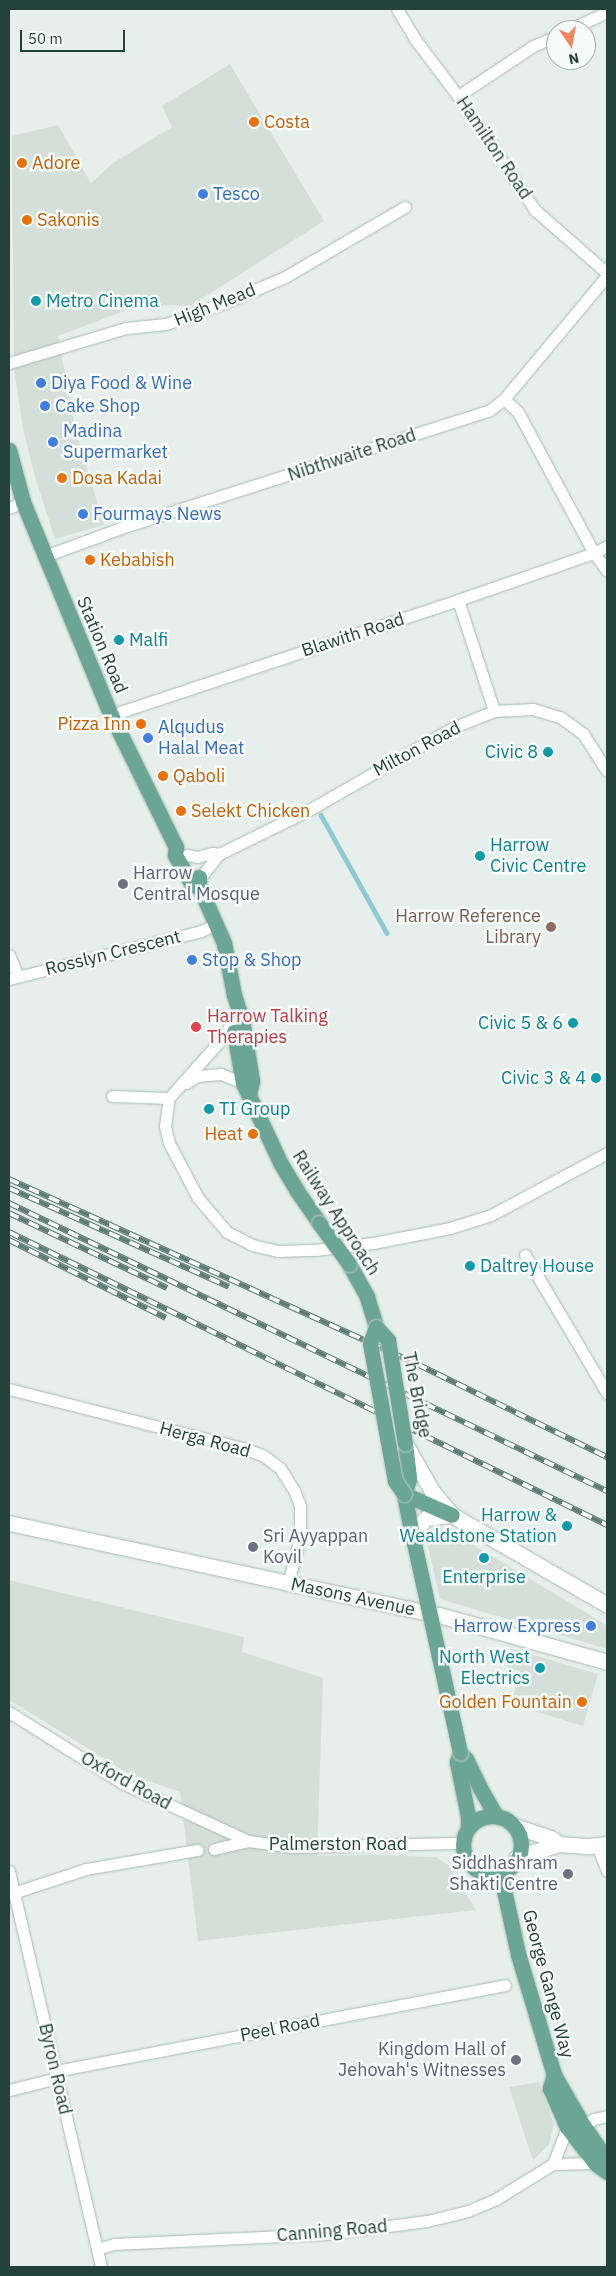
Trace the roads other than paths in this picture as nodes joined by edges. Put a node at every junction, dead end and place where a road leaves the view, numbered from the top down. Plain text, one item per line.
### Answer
1 (397, 9) edge
2 (607, 12) edge
3 (590, 20) edge
4 (546, 40) edge
5 (458, 96) junction
6 (405, 207) dead end
7 (607, 272) edge
8 (607, 276) edge
9 (9, 363) edge
10 (504, 399) junction
11 (9, 450) edge
12 (23, 502) junction
13 (9, 508) edge
14 (607, 546) edge
15 (594, 553) junction
16 (45, 556) junction
17 (607, 571) edge
18 (458, 600) junction
19 (494, 711) junction
20 (111, 715) junction
21 (607, 771) edge
22 (182, 851) junction
23 (219, 854) junction
24 (200, 882) junction
25 (217, 924) junction
26 (9, 955) edge
27 (13, 978) edge
28 (234, 995) junction
29 (232, 1019) junction
30 (182, 1086) junction
31 (246, 1088) junction
32 (112, 1096) dead end
33 (169, 1098) junction
34 (607, 1153) edge
35 (525, 1255) dead end
36 (376, 1327) junction
37 (9, 1389) edge
38 (607, 1393) edge
39 (405, 1444) junction
40 (404, 1494) junction
41 (443, 1510) junction
42 (9, 1523) edge
43 (412, 1534) junction
44 (288, 1583) junction
45 (607, 1605) edge
46 (607, 1662) edge
47 (9, 1712) edge
48 (466, 1774) junction
49 (496, 1816) junction
50 (514, 1826) junction
51 (468, 1828) junction
52 (248, 1841) junction
53 (463, 1844) junction
54 (559, 1844) junction
55 (602, 1845) edge
56 (214, 1849) dead end
57 (197, 1850) dead end
58 (518, 1857) junction
59 (9, 1871) edge
60 (607, 1871) edge
61 (500, 1872) junction
62 (14, 1894) junction
63 (505, 1985) dead end
64 (56, 2075) junction
65 (554, 2075) junction
66 (9, 2090) edge
67 (607, 2116) edge
68 (583, 2125) junction
69 (567, 2127) junction
70 (578, 2140) junction
71 (553, 2164) junction
72 (603, 2165) edge
73 (97, 2249) junction
74 (101, 2267) edge

1 - 5 street, Hamilton Road
2 - 3 street
4 - 5 street
5 - 7 street, Hamilton Road
6 - 9 street, High Mead
8 - 10 street, Nibthwaite Road
10 - 15 street
10 - 16 street, Nibthwaite Road
11 - 12 main road, Station Road
12 - 13 street
12 - 16 main road, Station Road
14 - 15 street, Blawith Road
15 - 17 street
15 - 18 street, Blawith Road
16 - 20 main road, Station Road
18 - 19 street
18 - 20 street, Blawith Road
19 - 21 street, Milton Road
19 - 23 street, Milton Road
20 - 22 main road, Station Road
22 - 23 street, Milton Road
22 - 24 main road, Station Road
23 - 24 street, Milton Road
24 - 25 main road, Station Road
25 - 27 street, Rosslyn Crescent
25 - 28 main road, Station Road
26 - 27 street
28 - 29 main road, Station Road
28 - 31 main road, Station Road
29 - 30 street
29 - 31 main road, Station Road
30 - 31 street
30 - 33 street
31 - 36 main road, Railway Approach, bridge
32 - 33 street
33 - 34 street
35 - 38 street
36 - 39 main road, The Bridge, bridge
36 - 40 main road, The Bridge, bridge
37 - 44 street, Herga Road
39 - 40 main road
39 - 41 street, The Bridge
40 - 41 main road
40 - 43 main road
41 - 43 street
41 - 45 street, The Bridge
42 - 44 street, Masons Avenue
43 - 48 main road, bridge
44 - 46 street, Masons Avenue
47 - 52 street, Oxford Road
48 - 49 main road
48 - 51 main road
49 - 50 main road
49 - 51 main road
50 - 54 street
50 - 58 main road
51 - 53 main road
52 - 53 street, Palmerston Road
52 - 56 street, Palmerston Road
53 - 61 main road
54 - 55 street
54 - 58 street
55 - 60 street
57 - 62 street
58 - 61 main road
59 - 62 street, Byron Road
61 - 65 main road, George Gange Way
62 - 64 street, Byron Road
63 - 64 street, Peel Road
64 - 66 street, Peel Road
64 - 73 street, Byron Road
65 - 68 main road, George Gange Way
65 - 69 main road, George Gange Way
67 - 68 street
68 - 70 street
68 - 72 main road, George Gange Way
69 - 70 main road, George Gange Way
69 - 71 street
70 - 72 main road, George Gange Way
71 - 72 street
71 - 73 street, Canning Road
73 - 74 street, Byron Road

